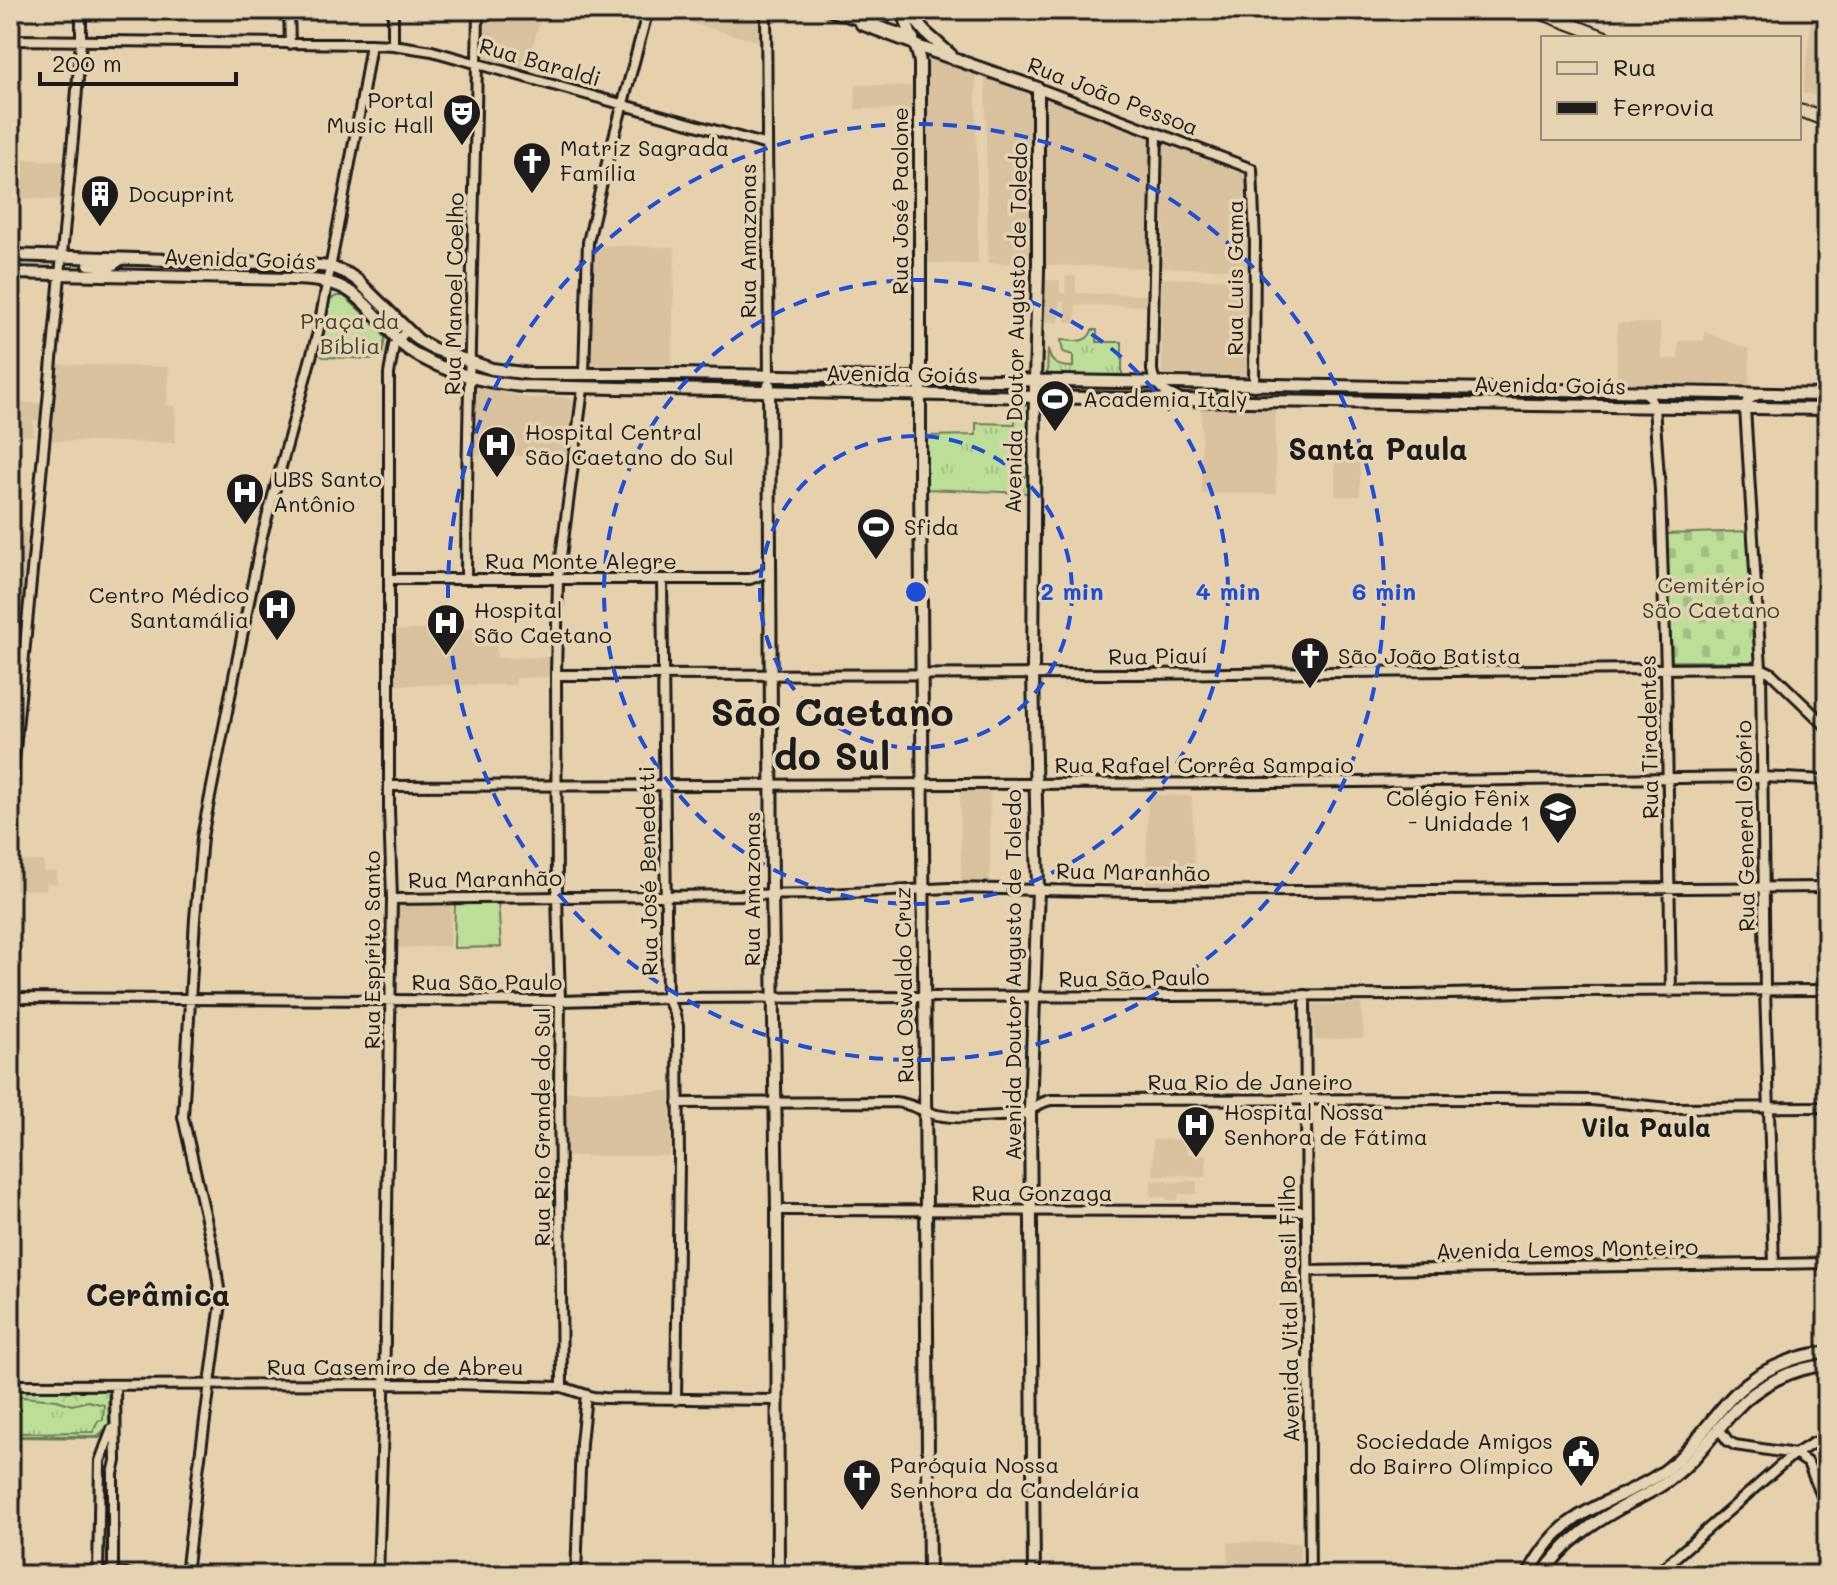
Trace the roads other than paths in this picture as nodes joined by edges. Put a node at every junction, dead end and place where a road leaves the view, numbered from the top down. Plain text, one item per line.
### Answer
1 (81, 10) edge
2 (289, 10) edge
3 (393, 10) edge
4 (478, 10) edge
5 (648, 10) edge
6 (766, 10) edge
7 (826, 10) edge
8 (894, 10) edge
9 (910, 12) edge
10 (859, 21) junction
11 (869, 29) junction
12 (10, 40) edge
13 (81, 41) junction
14 (917, 43) junction
15 (290, 44) junction
16 (371, 44) junction
17 (393, 45) junction
18 (959, 62) junction
19 (477, 63) junction
20 (1038, 88) junction
21 (623, 104) junction
22 (1157, 134) junction
23 (767, 145) junction
24 (1252, 169) joint
25 (10, 255) edge
26 (61, 265) junction
27 (331, 267) junction
28 (10, 273) edge
29 (328, 282) junction
30 (407, 330) junction
31 (397, 340) junction
32 (470, 362) junction
33 (584, 374) junction
34 (769, 376) junction
35 (470, 377) junction
36 (920, 378) junction
37 (1035, 381) junction
38 (1156, 383) junction
39 (1254, 386) junction
40 (583, 389) junction
41 (769, 391) junction
42 (1643, 391) junction
43 (1757, 394) junction
44 (920, 395) junction
45 (1827, 395) edge
46 (1035, 396) junction
47 (1181, 400) junction
48 (1654, 407) junction
49 (1745, 408) junction
50 (1827, 409) edge
51 (771, 571) junction
52 (389, 579) junction
53 (466, 579) junction
54 (558, 579) junction
55 (662, 579) junction
56 (1761, 668) junction
57 (1666, 669) junction
58 (1033, 674) junction
59 (556, 675) junction
60 (922, 675) junction
61 (663, 676) junction
62 (771, 676) junction
63 (1827, 727) edge
64 (1762, 777) junction
65 (1667, 779) junction
66 (1827, 780) edge
67 (1034, 784) junction
68 (557, 785) junction
69 (665, 785) junction
70 (771, 785) junction
71 (923, 785) junction
72 (389, 786) junction
73 (10, 803) edge
74 (1764, 886) junction
75 (1669, 887) junction
76 (1827, 887) edge
77 (923, 889) junction
78 (1038, 889) junction
79 (772, 893) junction
80 (665, 895) junction
81 (557, 896) junction
82 (392, 899) junction
83 (1765, 990) junction
84 (1827, 990) edge
85 (1671, 992) junction
86 (1305, 995) junction
87 (1033, 996) junction
88 (10, 998) edge
89 (667, 998) junction
90 (694, 998) junction
91 (923, 998) junction
92 (190, 999) junction
93 (390, 999) junction
94 (773, 999) junction
95 (560, 1001) junction
96 (677, 1020) junction
97 (1305, 1099) junction
98 (775, 1102) junction
99 (678, 1103) junction
100 (1827, 1107) edge
101 (1769, 1108) junction
102 (1030, 1110) junction
103 (926, 1111) junction
104 (777, 1210) junction
105 (926, 1211) junction
106 (1032, 1211) junction
107 (1306, 1211) junction
108 (1827, 1263) edge
109 (1774, 1264) junction
110 (1307, 1271) junction
111 (1827, 1353) edge
112 (1827, 1365) edge
113 (385, 1384) junction
114 (10, 1385) edge
115 (211, 1385) junction
116 (115, 1386) junction
117 (562, 1387) junction
118 (586, 1395) junction
119 (676, 1400) junction
120 (777, 1400) junction
121 (114, 1425) junction
122 (1719, 1429) junction
123 (1827, 1439) edge
124 (1795, 1454) junction
125 (1827, 1508) edge
126 (113, 1573) edge
127 (99, 1575) edge
128 (131, 1575) edge
129 (186, 1575) edge
130 (378, 1575) edge
131 (576, 1575) edge
132 (778, 1575) edge
133 (929, 1575) edge
134 (1034, 1575) edge
135 (1310, 1575) edge
136 (1528, 1575) edge
137 (1542, 1575) edge
138 (1655, 1575) edge

1 - 13 street
2 - 15 street
3 - 17 street
4 - 19 street, Rua Manoel Coelho
5 - 21 street
6 - 23 street, Rua Amazonas
7 - 10 street
8 - 10 main road
9 - 14 main road, Rua José Paolone
9 - 18 main road
10 - 11 street
10 - 14 street
11 - 14 street
11 - 14 street
12 - 13 street, Rua Baraldi
13 - 15 street, Rua Baraldi
13 - 26 street
14 - 18 main road
14 - 36 main road, Rua José Paolone
15 - 16 street, Rua Baraldi
16 - 17 street, Rua Baraldi
16 - 27 street
17 - 19 street, Rua Baraldi
18 - 20 main road, Rua João Pessoa
19 - 21 street, Rua Baraldi
19 - 32 street, Rua Manoel Coelho
20 - 22 street, Rua João Pessoa
20 - 37 main road, Avenida Doutor Augusto de Toledo
21 - 23 street, Rua Baraldi
21 - 33 street
22 - 24 street, Rua João Pessoa
22 - 38 street
23 - 34 street, Rua Amazonas
24 - 39 street, Rua Luis Gama
25 - 26 main road, Avenida Goiás
26 - 27 main road, Avenida Goiás
26 - 28 main road, Avenida Goiás
26 - 29 main road, Avenida Goiás
26 - 73 street
27 - 29 street
27 - 30 main road, Avenida Goiás
29 - 31 main road, Avenida Goiás
29 - 92 street
30 - 31 street
30 - 32 main road, Avenida Goiás
31 - 35 main road, Avenida Goiás
31 - 52 street, Rua Espírito Santo
32 - 33 main road, Avenida Goiás
32 - 35 street, Rua Manoel Coelho
33 - 34 main road, Avenida Goiás
34 - 36 main road, Avenida Goiás
34 - 41 main road, Rua Amazonas
35 - 40 main road, Avenida Goiás
35 - 53 street, Rua Manoel Coelho
36 - 37 main road, Avenida Goiás
36 - 44 main road, Rua José Paolone
37 - 38 main road, Avenida Goiás
37 - 46 main road, Avenida Doutor Augusto de Toledo
38 - 39 main road, Avenida Goiás
38 - 47 street
39 - 42 main road, Avenida Goiás
40 - 41 main road, Avenida Goiás
40 - 54 street, Rua Rio Grande do Sul
41 - 44 main road, Avenida Goiás
41 - 51 main road, Rua Amazonas
42 - 43 main road, Avenida Goiás
42 - 48 street
43 - 45 main road, Avenida Goiás
43 - 49 street
44 - 46 main road, Avenida Goiás
44 - 60 main road, Rua Oswaldo Cruz
46 - 47 main road, Avenida Goiás
46 - 58 main road, Avenida Doutor Augusto de Toledo
47 - 48 main road, Avenida Goiás
48 - 49 main road, Avenida Goiás
48 - 57 street, Rua Tiradentes
49 - 50 main road, Avenida Goiás
49 - 56 street, Rua General Osório
51 - 55 street, Rua Monte Alegre
51 - 62 main road, Rua Amazonas
52 - 53 street, Rua Monte Alegre
52 - 72 street, Rua Espírito Santo
53 - 54 street, Rua Monte Alegre
54 - 55 street, Rua Monte Alegre
54 - 59 street, Rua Rio Grande do Sul
55 - 61 street, Rua José Benedetti
56 - 57 street, Rua Piauí
56 - 63 street
56 - 64 street, Rua General Osório
57 - 58 street, Rua Piauí
57 - 65 street, Rua Tiradentes
58 - 60 street, Rua Piauí
58 - 67 main road, Avenida Doutor Augusto de Toledo
59 - 61 street, Rua Piauí
59 - 68 street, Rua Rio Grande do Sul
60 - 62 street, Rua Piauí
60 - 71 main road, Rua Oswaldo Cruz
61 - 62 street, Rua Piauí
61 - 69 street, Rua José Benedetti
62 - 70 main road, Rua Amazonas
64 - 65 street, Rua Rafael Corrêa Sampaio
64 - 66 street, Rua Rafael Corrêa Sampaio
64 - 74 street, Rua General Osório
65 - 67 street, Rua Rafael Corrêa Sampaio
65 - 75 street, Rua Tiradentes
67 - 71 street, Rua Rafael Corrêa Sampaio
67 - 78 main road, Avenida Doutor Augusto de Toledo
68 - 69 street, Rua Rafael Corrêa Sampaio
68 - 72 street, Rua Rafael Corrêa Sampaio
68 - 81 street, Rua Rio Grande do Sul
69 - 70 street, Rua Rafael Corrêa Sampaio
69 - 80 street, Rua José Benedetti
70 - 71 street, Rua Rafael Corrêa Sampaio
70 - 79 main road, Rua Amazonas
71 - 77 main road, Rua Oswaldo Cruz
72 - 82 street, Rua Espírito Santo
74 - 75 street, Rua Maranhão
74 - 76 street, Rua Maranhão
74 - 83 street, Rua General Osório
75 - 78 street, Rua Maranhão
75 - 85 street, Rua Tiradentes
77 - 78 street, Rua Maranhão
77 - 79 street, Rua Maranhão
77 - 91 main road, Rua Oswaldo Cruz
78 - 87 main road, Avenida Doutor Augusto de Toledo
79 - 80 street, Rua Maranhão
79 - 94 main road, Rua Amazonas
80 - 81 street, Rua Maranhão
80 - 89 street, Rua José Benedetti
81 - 82 street, Rua Maranhão
81 - 95 street, Rua Rio Grande do Sul
82 - 93 street, Rua Espírito Santo
83 - 84 street, Rua São Paulo
83 - 85 street, Rua São Paulo
83 - 101 street, Rua General Osório
85 - 86 street, Rua São Paulo
86 - 87 street, Rua São Paulo
86 - 97 street, Avenida Vital Brasil Filho
87 - 91 street, Rua São Paulo
87 - 102 main road, Avenida Doutor Augusto de Toledo
88 - 92 street, Rua São Paulo
89 - 90 street, Rua São Paulo
89 - 95 street, Rua São Paulo
89 - 96 street, Rua José Benedetti
90 - 94 street, Rua São Paulo
90 - 96 street
91 - 94 street, Rua São Paulo
91 - 103 main road, Rua Oswaldo Cruz
92 - 93 street, Rua São Paulo
92 - 115 street
93 - 95 street, Rua São Paulo
93 - 113 street, Rua Espírito Santo
94 - 98 main road, Rua Amazonas
95 - 117 street, Rua Rio Grande do Sul
96 - 99 street, Rua José Benedetti
97 - 101 street, Rua Rio de Janeiro
97 - 102 street, Rua Rio de Janeiro
97 - 107 street, Avenida Vital Brasil Filho
98 - 99 street, Rua Rio de Janeiro
98 - 103 street, Rua Rio de Janeiro
98 - 104 main road, Rua Amazonas
99 - 119 street, Rua José Benedetti
100 - 101 street, Rua Rio de Janeiro
101 - 109 street, Rua General Osório
102 - 103 street, Rua Rio de Janeiro
102 - 106 main road, Avenida Doutor Augusto de Toledo
103 - 105 main road, Rua Oswaldo Cruz
104 - 105 street, Rua Gonzaga
104 - 120 main road, Rua Amazonas
105 - 106 street, Rua Gonzaga
105 - 133 main road, Rua Oswaldo Cruz
106 - 107 street, Rua Gonzaga
106 - 134 main road, Avenida Doutor Augusto de Toledo
107 - 110 street, Avenida Vital Brasil Filho
108 - 109 street, Avenida Lemos Monteiro
109 - 110 street, Avenida Lemos Monteiro
110 - 135 street, Avenida Vital Brasil Filho
111 - 136 main road
112 - 122 main road
113 - 115 street, Rua Casemiro de Abreu
113 - 117 street, Rua Casemiro de Abreu
113 - 130 street, Rua Espírito Santo
114 - 116 street, Rua Casemiro de Abreu
115 - 116 street, Rua Casemiro de Abreu
115 - 129 street
116 - 121 street
117 - 118 street, Rua Casemiro de Abreu
118 - 119 street, Rua Casemiro de Abreu
118 - 131 street
119 - 120 street, Rua Casemiro de Abreu
120 - 132 main road, Rua Amazonas
121 - 126 street
121 - 127 street
122 - 124 street
122 - 137 main road
123 - 124 street
124 - 125 street
124 - 138 street
126 - 127 street
126 - 128 street

